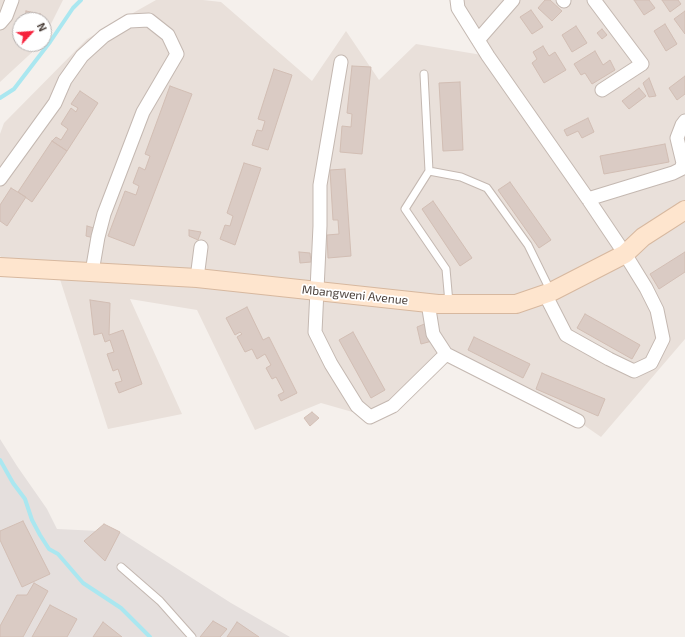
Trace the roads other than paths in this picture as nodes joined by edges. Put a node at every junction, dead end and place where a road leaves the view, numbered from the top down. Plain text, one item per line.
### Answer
1 (12, 0) edge
2 (457, 0) edge
3 (513, 0) edge
4 (594, 0) edge
5 (0, 23) edge
6 (478, 40) junction
7 (341, 62) dead end
8 (424, 74) dead end
9 (602, 90) dead end
10 (685, 121) edge
11 (429, 171) junction
12 (0, 179) edge
13 (588, 199) junction
14 (685, 210) edge
15 (201, 247) dead end
16 (625, 254) junction
17 (0, 267) edge
18 (92, 272) junction
19 (197, 278) junction
20 (317, 291) junction
21 (548, 293) junction
22 (428, 303) junction
23 (450, 304) junction
24 (446, 354) junction
25 (578, 420) dead end
26 (121, 567) dead end
27 (192, 637) edge

1 - 5 street
2 - 6 street
3 - 6 street
4 - 9 street
6 - 13 street
7 - 20 street
8 - 11 lane
10 - 13 street
11 - 21 lane
11 - 23 lane
12 - 18 street
13 - 16 street
14 - 16 street, Mbangweni Avenue
15 - 19 street
16 - 21 street, Mbangweni Avenue
16 - 21 street
17 - 18 street, Mbangweni Avenue
18 - 19 street, Mbangweni Avenue
19 - 20 street, Mbangweni Avenue
20 - 22 street, Mbangweni Avenue
20 - 24 street
21 - 23 street, Mbangweni Avenue
22 - 23 street, Mbangweni Avenue
22 - 24 street
24 - 25 street
26 - 27 lane

